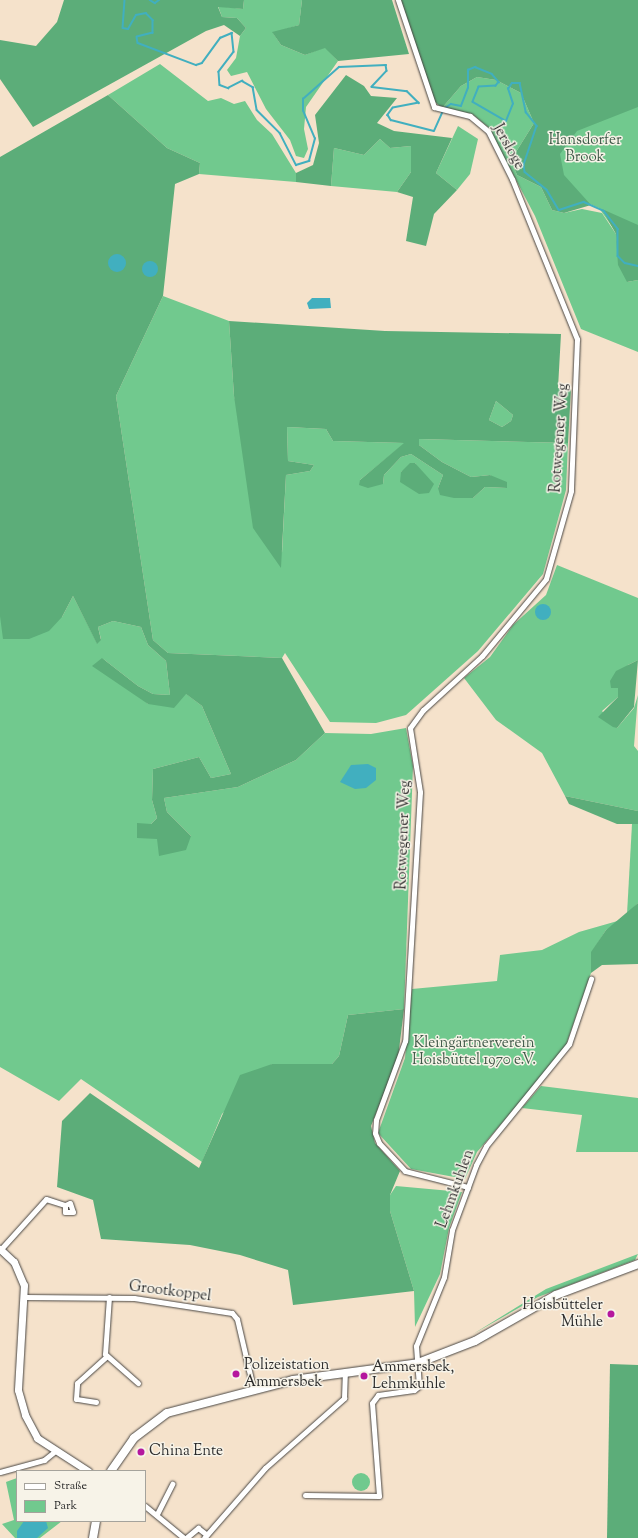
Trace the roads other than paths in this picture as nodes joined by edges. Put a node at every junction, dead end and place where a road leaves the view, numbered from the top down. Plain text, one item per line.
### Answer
1 (398, 0) edge
2 (577, 333) joint
3 (591, 979) dead end
4 (468, 1187) junction
5 (65, 1205) dead end
6 (0, 1249) edge
7 (638, 1264) edge
8 (25, 1297) junction
9 (108, 1298) junction
10 (106, 1357) junction
11 (418, 1363) junction
12 (345, 1374) junction
13 (138, 1383) dead end
14 (253, 1388) junction
15 (96, 1402) dead end
16 (54, 1452) junction
17 (86, 1470) edge
18 (112, 1470) edge
19 (0, 1472) edge
20 (172, 1484) dead end
21 (305, 1495) dead end
22 (146, 1507) edge
23 (157, 1514) junction
24 (96, 1522) edge
25 (205, 1536) edge
26 (93, 1538) edge
27 (185, 1538) edge

1 - 2 street, Jersloge
2 - 4 street, Rotwegener Weg
3 - 4 street, Lehmkuhlen
4 - 11 street, Lehmkuhlen
5 - 6 street
6 - 8 street
7 - 11 main road
8 - 9 street, Grootkoppel
8 - 16 street
9 - 10 street
9 - 14 street, Grootkoppel
10 - 13 street
10 - 15 street
11 - 12 main road
11 - 21 street, Lehmkuhlen
12 - 14 main road
12 - 25 street
14 - 18 main road
16 - 17 street
16 - 19 street
20 - 23 street
22 - 23 street
23 - 27 street
24 - 26 main road
25 - 27 street

